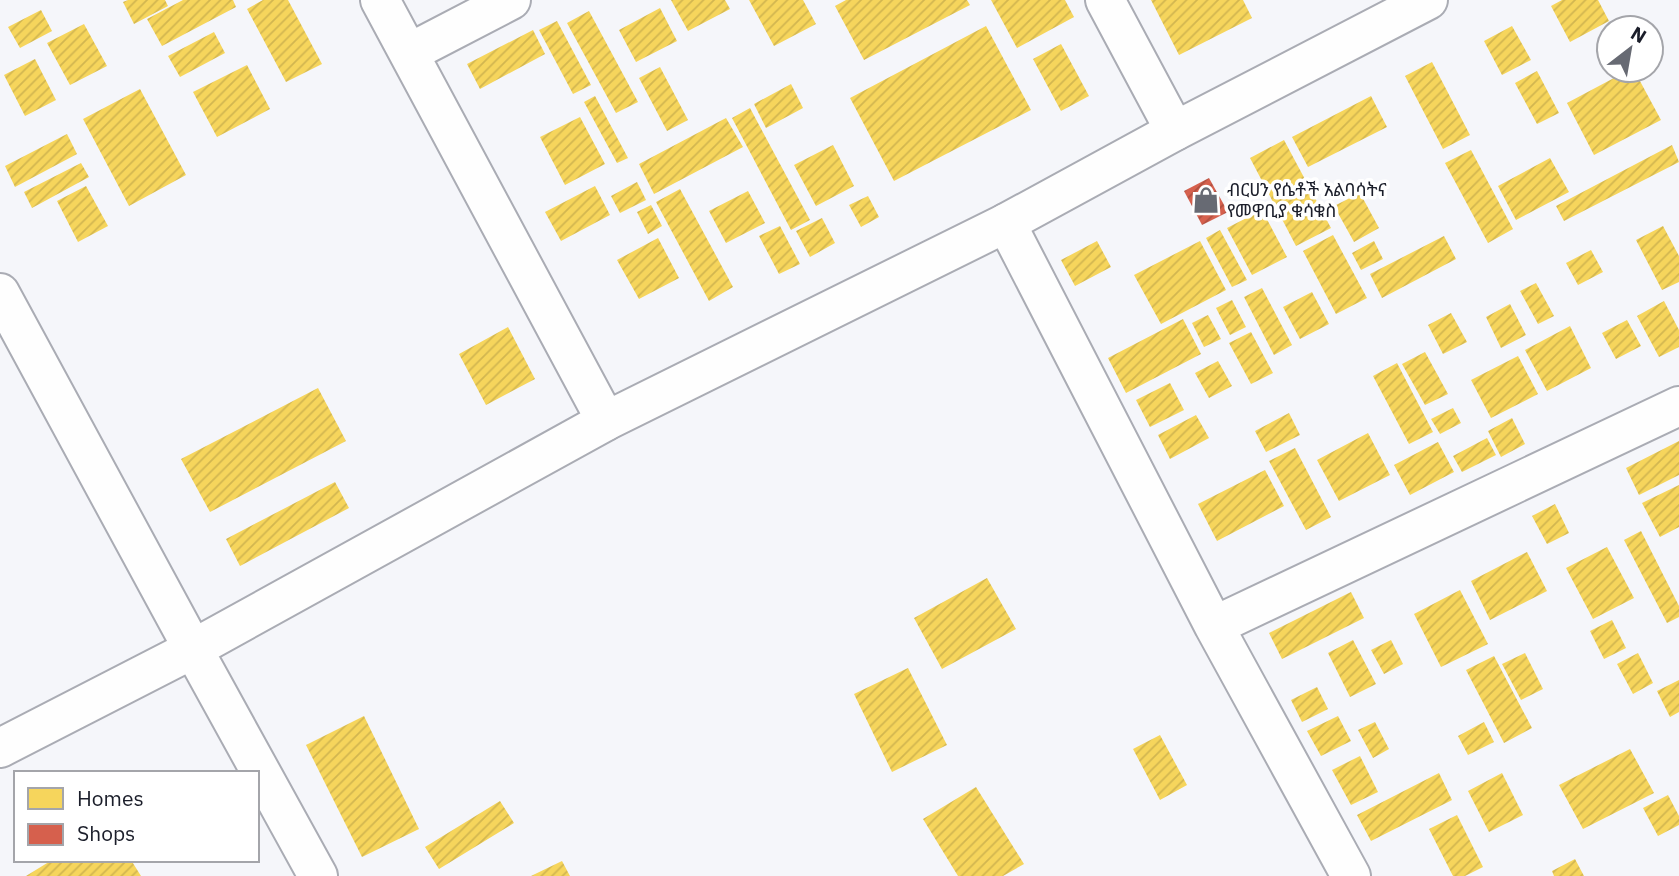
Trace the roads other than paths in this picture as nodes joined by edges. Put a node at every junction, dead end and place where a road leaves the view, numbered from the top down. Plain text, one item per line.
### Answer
1 (380, 0) edge
2 (511, 0) edge
3 (1104, 0) edge
4 (1428, 0) edge
5 (409, 53) junction
6 (1175, 131) junction
7 (1006, 223) junction
8 (0, 293) edge
9 (1679, 406) edge
10 (606, 421) junction
11 (1214, 626) junction
12 (193, 649) junction
13 (0, 748) edge
14 (318, 876) edge
15 (1351, 876) edge

1 - 5 street
2 - 5 street
3 - 6 street
4 - 6 street
5 - 10 street
6 - 7 street
7 - 10 street
7 - 11 street
8 - 12 street
9 - 11 street
10 - 12 street
11 - 15 street
12 - 13 street
12 - 14 street

